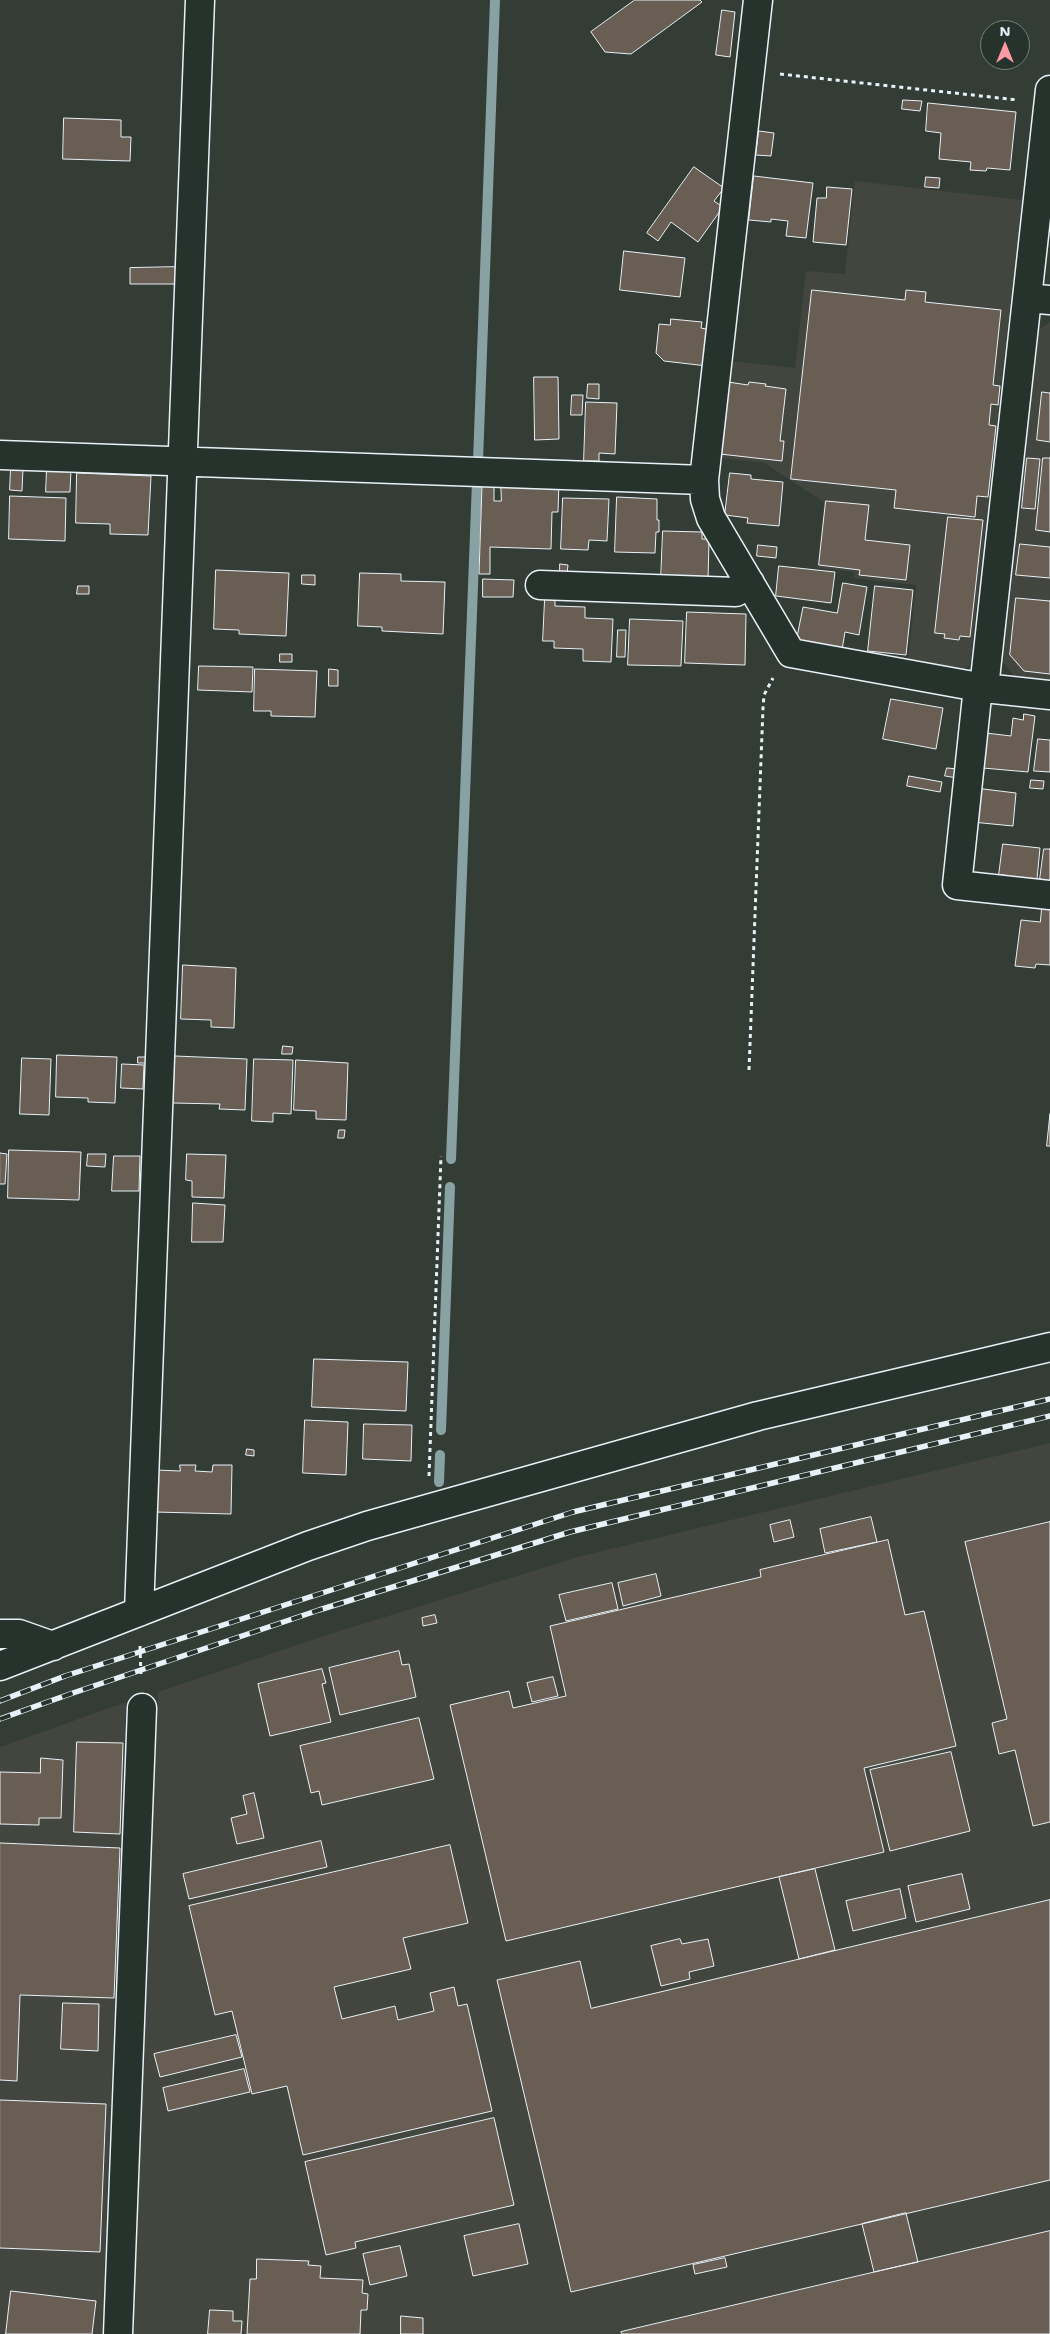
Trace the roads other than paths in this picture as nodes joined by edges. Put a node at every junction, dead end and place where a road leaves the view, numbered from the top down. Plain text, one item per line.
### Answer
1 (200, 0) edge
2 (758, 0) edge
3 (1049, 102) edge
4 (1038, 299) edge
5 (0, 455) edge
6 (183, 461) junction
7 (704, 480) junction
8 (750, 583) junction
9 (540, 585) dead end
10 (981, 688) junction
11 (1050, 696) edge
12 (1050, 895) edge
13 (1050, 1347) edge
14 (139, 1612) junction
15 (0, 1634) edge
16 (52, 1646) junction
17 (0, 1666) edge
18 (142, 1708) road end
19 (118, 2334) edge

1 - 6 street
2 - 7 street
3 - 4 street
4 - 10 street
5 - 6 street
6 - 7 street
6 - 14 street
7 - 8 street
8 - 9 street
8 - 10 street
10 - 11 street
10 - 12 street
13 - 14 street
14 - 16 street
15 - 16 street
16 - 17 street
18 - 19 street

